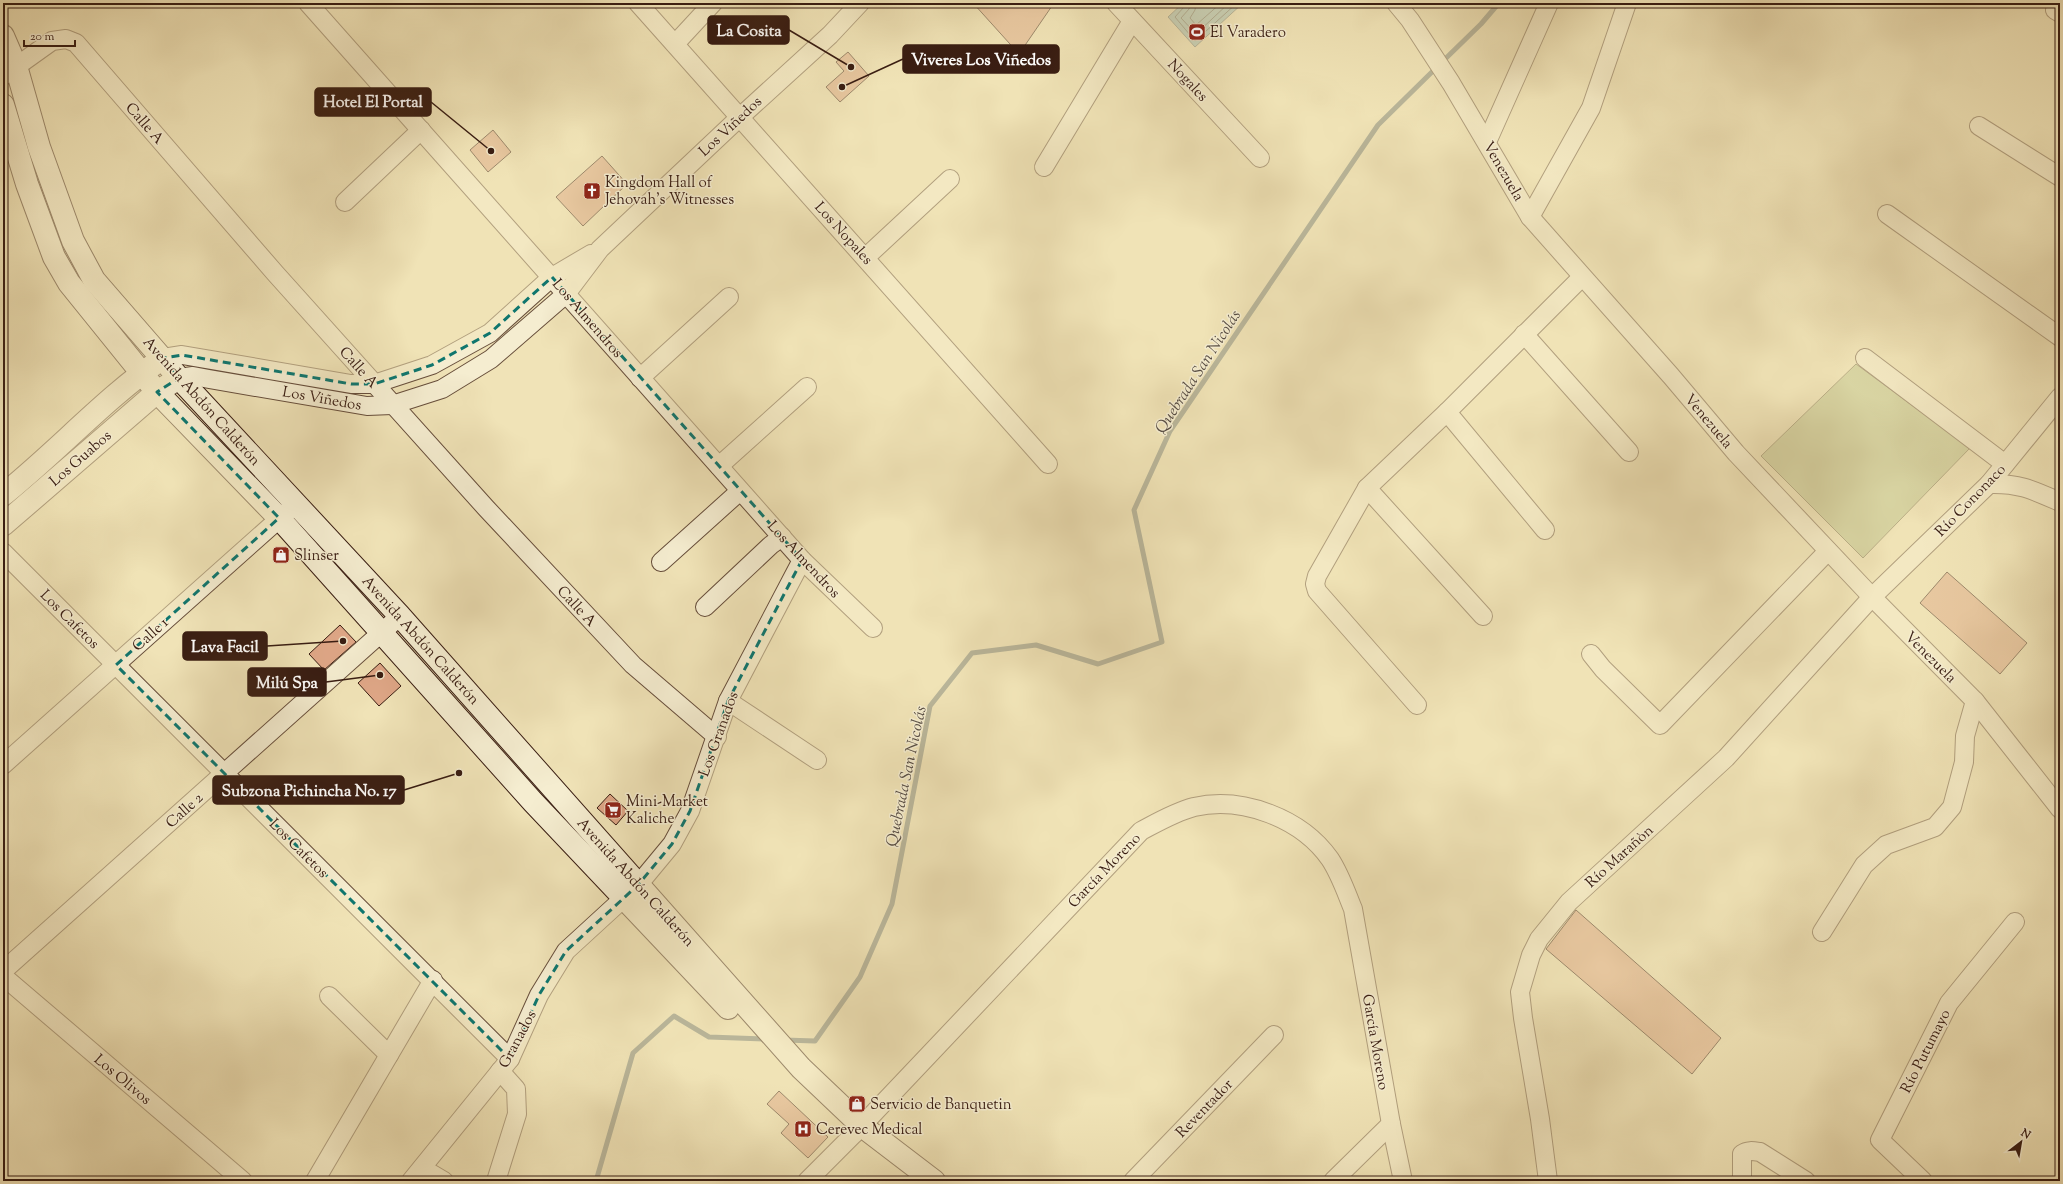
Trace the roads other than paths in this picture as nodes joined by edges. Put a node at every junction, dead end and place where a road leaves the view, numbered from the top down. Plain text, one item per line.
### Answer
1 (308, 3) edge
2 (638, 3) edge
3 (713, 3) edge
4 (860, 3) edge
5 (1116, 3) edge
6 (1396, 3) edge
7 (1549, 3) edge
8 (1627, 3) edge
9 (1132, 20) junction
10 (3, 36) edge
11 (675, 44) junction
12 (9, 71) edge
13 (3, 105) edge
14 (740, 117) junction
15 (1979, 126) dead end
16 (421, 130) junction
17 (1487, 142) junction
18 (1260, 158) dead end
19 (1044, 167) dead end
20 (2060, 177) edge
21 (950, 179) dead end
22 (345, 202) dead end
23 (1887, 214) dead end
24 (1530, 217) junction
25 (600, 249) junction
26 (866, 257) junction
27 (552, 277) junction
28 (1582, 277) junction
29 (566, 294) junction
30 (729, 297) dead end
31 (1524, 334) junction
32 (2060, 337) edge
33 (162, 358) junction
34 (1865, 358) dead end
35 (141, 373) junction
36 (179, 378) junction
37 (640, 378) junction
38 (374, 384) junction
39 (807, 387) dead end
40 (157, 392) junction
41 (2060, 397) edge
42 (392, 404) junction
43 (1447, 412) junction
44 (1629, 452) dead end
45 (1048, 464) dead end
46 (2005, 464) junction
47 (719, 466) junction
48 (1989, 484) junction
49 (1367, 488) junction
50 (740, 491) junction
51 (3, 495) edge
52 (2060, 502) edge
53 (296, 504) junction
54 (279, 518) junction
55 (3, 525) edge
56 (1545, 530) dead end
57 (782, 537) junction
58 (1828, 551) junction
59 (3, 552) edge
60 (802, 560) junction
61 (661, 562) dead end
62 (1872, 597) junction
63 (705, 607) dead end
64 (400, 616) junction
65 (1483, 616) dead end
66 (873, 628) dead end
67 (381, 632) junction
68 (1591, 654) dead end
69 (116, 665) junction
70 (728, 701) junction
71 (1975, 701) junction
72 (1417, 705) dead end
73 (717, 738) junction
74 (817, 760) dead end
75 (3, 765) edge
76 (224, 775) junction
77 (2060, 809) edge
78 (630, 891) junction
79 (2015, 922) dead end
80 (1822, 932) dead end
81 (3, 971) edge
82 (3, 976) edge
83 (433, 980) junction
84 (329, 996) dead end
85 (1274, 1035) dead end
86 (389, 1055) junction
87 (505, 1065) junction
88 (1391, 1124) junction
89 (857, 1131) junction
90 (416, 1174) edge
91 (243, 1181) edge
92 (315, 1181) edge
93 (444, 1181) edge
94 (496, 1181) edge
95 (807, 1181) edge
96 (912, 1181) edge
97 (934, 1181) edge
98 (1133, 1181) edge
99 (1333, 1181) edge
100 (1403, 1181) edge
101 (1548, 1181) edge
102 (1742, 1181) edge
103 (1806, 1181) edge
104 (1923, 1181) edge

1 - 16 street, Los Almendros
2 - 11 street, Los Nopales
3 - 11 street
4 - 14 street, Los Viñedos
5 - 9 street, Nogales
6 - 17 street, Venezuela
7 - 17 street
8 - 24 street
9 - 18 street, Nogales
9 - 19 street
10 - 12 main road, Avenida Abdón Calderón
11 - 14 street, Los Nopales
12 - 33 main road, Avenida Abdón Calderón
12 - 38 street, Calle A
13 - 35 main road, Avenida Abdón Calderón
14 - 25 street, Los Viñedos
14 - 26 street, Los Nopales
15 - 20 street
16 - 22 street
16 - 27 street, Los Almendros
17 - 24 street, Venezuela
21 - 26 street
23 - 32 street
24 - 28 street, Venezuela
25 - 27 street, Los Viñedos
25 - 29 street, Los Viñedos
26 - 45 street, Los Nopales
27 - 29 street, Los Almendros
27 - 38 street, Los Viñedos
28 - 31 street
28 - 58 street, Venezuela
29 - 37 street, Los Almendros
29 - 42 street, Los Viñedos
30 - 37 street
31 - 43 street
31 - 44 street
33 - 35 main road, Los Guabos
33 - 36 main road, Avenida Abdón Calderón
33 - 38 street, Los Viñedos
34 - 46 street
35 - 40 main road, Avenida Abdón Calderón
35 - 51 main road, Los Guabos
36 - 40 main road, Los Guabos
36 - 42 street, Los Viñedos
36 - 53 main road, Avenida Abdón Calderón
37 - 47 street, Los Almendros
38 - 42 street, Calle A
39 - 47 street
40 - 54 main road, Avenida Abdón Calderón
40 - 55 main road, Los Guabos
41 - 46 street, Río Cononaco
42 - 73 street, Calle A
43 - 49 street
43 - 56 street
46 - 48 street, Río Cononaco
47 - 50 street, Los Almendros
48 - 52 street
48 - 62 street, Río Cononaco
49 - 65 street
49 - 72 street
50 - 57 street, Los Almendros
50 - 61 street
53 - 54 street, Calle 1
53 - 64 main road, Avenida Abdón Calderón
54 - 67 main road, Avenida Abdón Calderón
54 - 69 street, Calle 1
57 - 60 street, Los Almendros
57 - 63 street
58 - 62 street, Venezuela
58 - 68 street
59 - 69 street, Los Cafetos
60 - 66 street, Los Almendros
60 - 70 street, Los Granados
62 - 71 street, Venezuela
62 - 101 street, Río Marañòn
64 - 67 street, Calle 2
64 - 78 main road, Avenida Abdón Calderón
67 - 76 street, Calle 2
67 - 78 main road, Avenida Abdón Calderón
69 - 75 street, Calle 1
69 - 76 street, Los Cafetos
70 - 73 street, Los Granados
70 - 74 street
71 - 77 street, Venezuela
71 - 80 street
73 - 78 street, Los Granados
76 - 81 street, Calle 2
76 - 83 street, Los Cafetos
78 - 87 street, Granados
78 - 89 main road, Avenida Abdón Calderón
79 - 104 street, Río Putumayo
82 - 91 street, Los Olivos
83 - 86 street
83 - 87 street, Los Cafetos
84 - 86 street
85 - 98 street, Reventador
86 - 92 street
87 - 90 street, Granados
87 - 94 street, Los Cafetos
88 - 89 street, García Moreno
88 - 99 street
88 - 100 street, García Moreno
89 - 95 street, García Moreno
89 - 96 main road, Avenida Abdón Calderón
89 - 97 main road, Avenida Abdón Calderón
90 - 93 street
102 - 103 street

